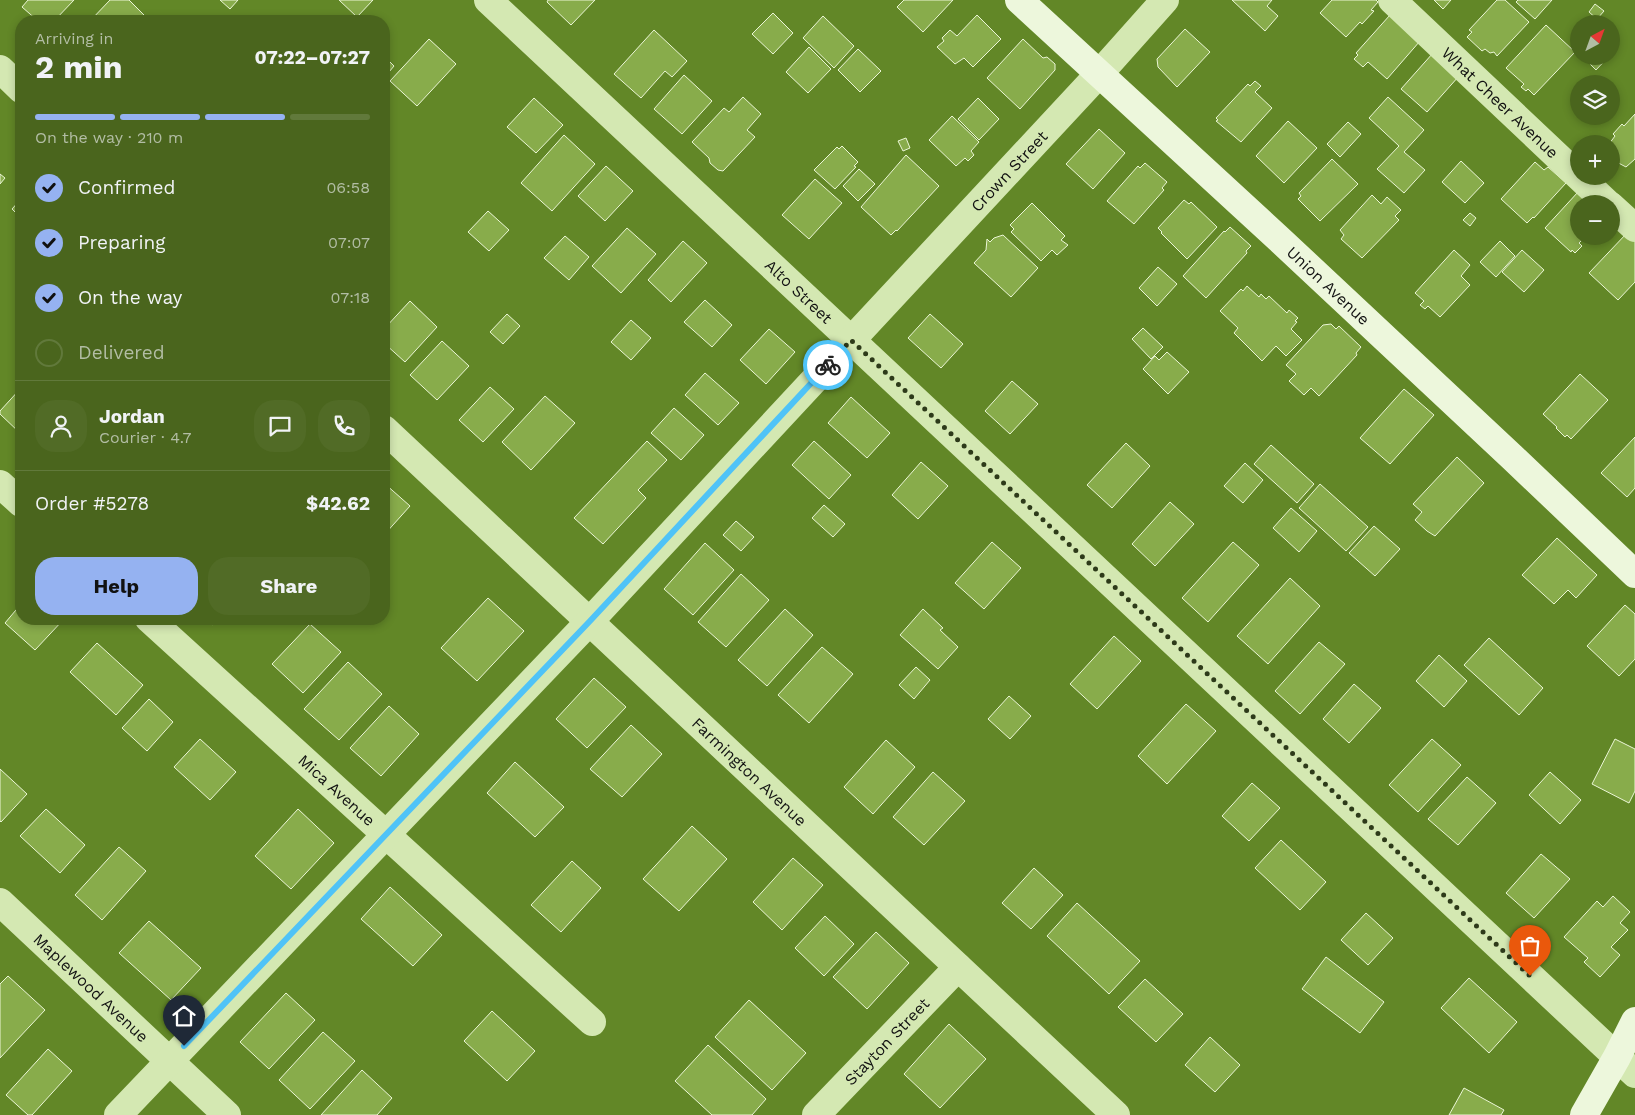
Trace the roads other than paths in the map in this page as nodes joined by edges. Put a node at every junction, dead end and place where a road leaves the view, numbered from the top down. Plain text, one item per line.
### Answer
1 (488, 0) edge
2 (1019, 0) edge
3 (1165, 0) edge
4 (1392, 0) edge
5 (0, 69) edge
6 (1099, 74) junction
7 (15, 83) edge
8 (1598, 195) edge
9 (1620, 214) edge
10 (1635, 228) edge
11 (851, 340) junction
12 (390, 434) edge
13 (0, 484) edge
14 (15, 498) edge
15 (1635, 574) edge
16 (590, 621) junction
17 (156, 625) edge
18 (386, 834) junction
19 (0, 902) edge
20 (958, 967) junction
21 (1635, 1021) edge
22 (592, 1022) dead end
23 (171, 1061) junction
24 (1626, 1066) edge
25 (118, 1115) edge
26 (227, 1115) edge
27 (816, 1115) edge
28 (1116, 1115) edge
29 (1584, 1115) edge

1 - 11 street, Alto Street
2 - 6 main road, Union Avenue
3 - 6 street, Crown Street
4 - 8 street, What Cheer Avenue
5 - 7 street
6 - 11 street, Crown Street
6 - 15 main road, Union Avenue
9 - 10 street
11 - 16 street, Crown Street
11 - 24 street, Alto Street
12 - 16 street, Farmington Avenue
13 - 14 street
16 - 18 street, Crown Street
16 - 20 street, Farmington Avenue
17 - 18 street, Mica Avenue
18 - 22 street, Mica Avenue
18 - 23 street, Crown Street
19 - 23 street, Maplewood Avenue
20 - 27 street, Stayton Street
20 - 28 street, Farmington Avenue
21 - 24 main road
23 - 25 street, Crown Street
23 - 26 street, Maplewood Avenue
24 - 29 main road

